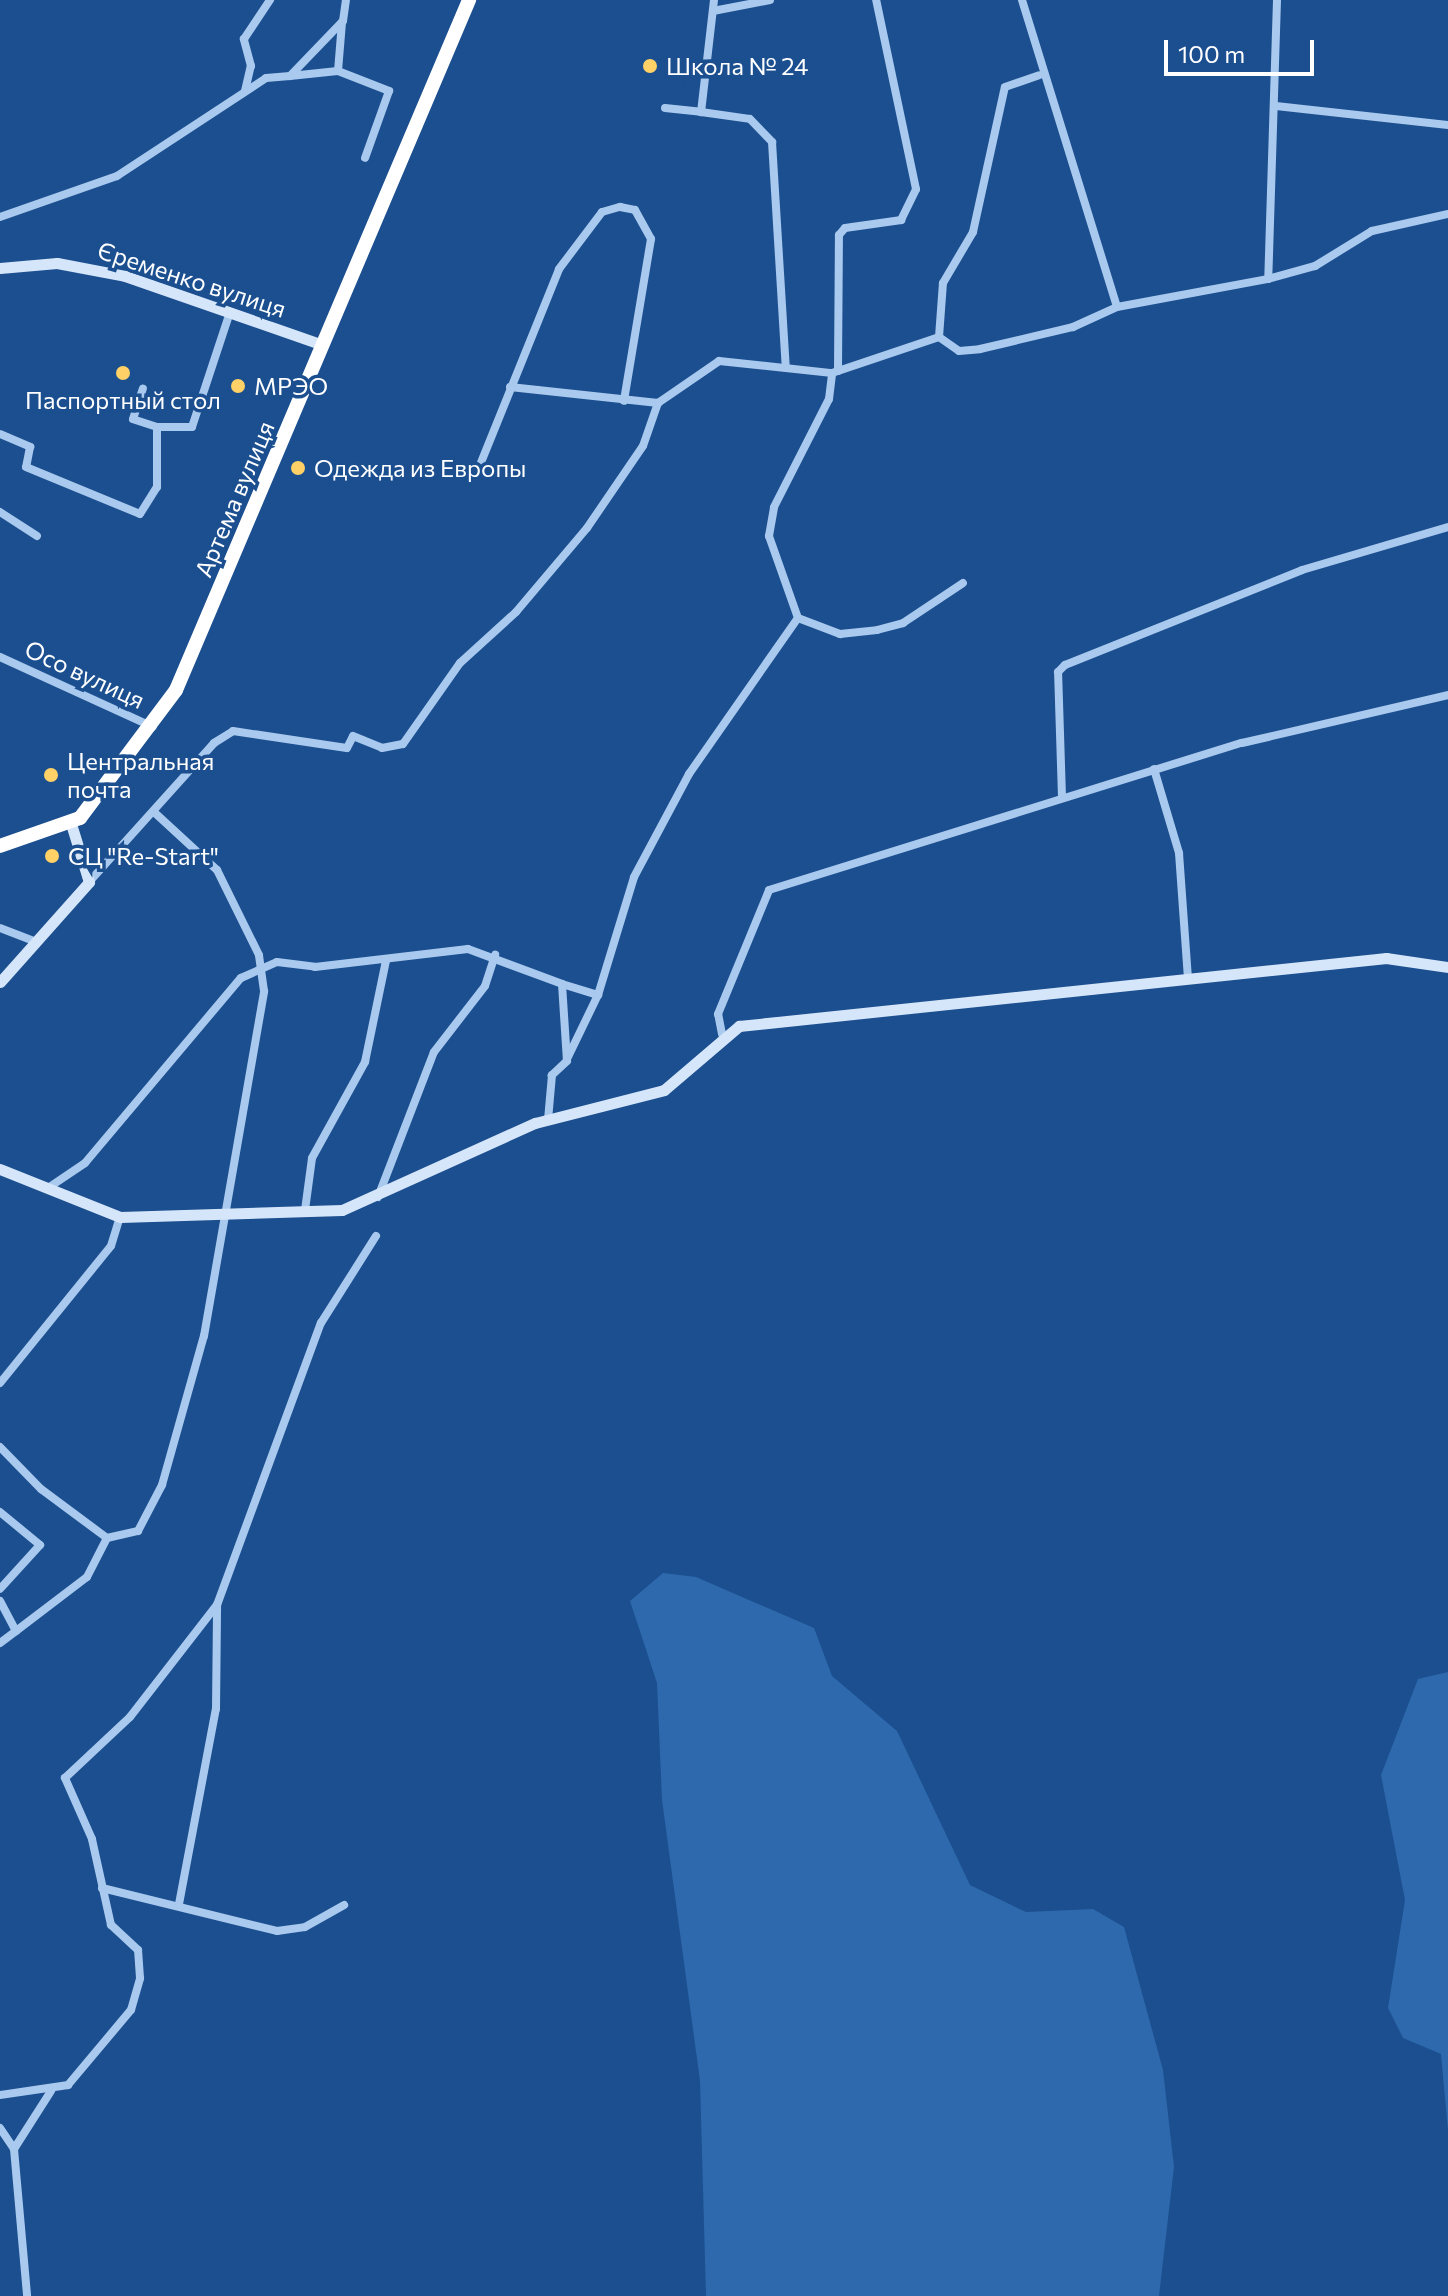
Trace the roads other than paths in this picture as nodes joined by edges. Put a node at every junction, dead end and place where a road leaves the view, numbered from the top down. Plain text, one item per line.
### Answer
1 (270, 0) edge
2 (346, 0) edge
3 (469, 0) edge
4 (714, 0) edge
5 (770, 0) edge
6 (876, 0) edge
7 (1022, 0) edge
8 (1277, 0) edge
9 (713, 11) junction
10 (343, 21) junction
11 (338, 71) junction
12 (1039, 75) junction
13 (290, 76) junction
14 (245, 91) junction
15 (1276, 106) junction
16 (665, 108) dead end
17 (701, 112) junction
18 (1448, 125) edge
19 (365, 158) dead end
20 (1448, 214) edge
21 (0, 217) edge
22 (0, 268) edge
23 (1268, 279) junction
24 (1117, 307) junction
25 (229, 315) junction
26 (939, 337) junction
27 (320, 344) junction
28 (786, 368) junction
29 (835, 372) junction
30 (510, 387) junction
31 (143, 389) dead end
32 (624, 401) junction
33 (658, 403) junction
34 (157, 427) junction
35 (0, 434) edge
36 (480, 465) dead end
37 (0, 512) edge
38 (1448, 527) edge
39 (37, 536) dead end
40 (963, 583) dead end
41 (798, 618) junction
42 (0, 657) edge
43 (1448, 695) edge
44 (154, 728) junction
45 (1154, 769) junction
46 (1062, 797) junction
47 (154, 812) junction
48 (75, 821) junction
49 (0, 846) edge
50 (89, 882) junction
51 (0, 928) edge
52 (36, 942) junction
53 (495, 955) junction
54 (386, 961) junction
55 (1448, 967) edge
56 (262, 969) junction
57 (1188, 979) junction
58 (0, 982) edge
59 (562, 984) junction
60 (598, 995) junction
61 (722, 1034) junction
62 (567, 1061) junction
63 (548, 1120) junction
64 (0, 1169) edge
65 (48, 1188) junction
66 (377, 1198) junction
67 (305, 1210) junction
68 (222, 1212) junction
69 (120, 1217) junction
70 (376, 1236) dead end
71 (0, 1383) edge
72 (0, 1447) edge
73 (0, 1512) edge
74 (107, 1538) junction
75 (0, 1589) edge
76 (0, 1601) edge
77 (217, 1605) junction
78 (16, 1631) junction
79 (0, 1643) edge
80 (102, 1888) junction
81 (179, 1904) junction
82 (344, 1905) dead end
83 (51, 2091) junction
84 (0, 2095) edge
85 (0, 2128) edge
86 (14, 2149) junction
87 (27, 2296) edge

1 - 14 street
2 - 10 street
3 - 27 highway, Артема вулиця
4 - 9 street
5 - 9 street
6 - 29 street
7 - 12 street
8 - 15 street
9 - 17 street
10 - 11 street
10 - 13 street
11 - 13 street
11 - 19 street
12 - 24 street
12 - 26 street
13 - 14 street
14 - 21 street
15 - 18 street
15 - 23 street
16 - 17 street
17 - 28 street
20 - 23 street
22 - 25 street, Єременко вулиця
23 - 24 street
24 - 26 street
25 - 27 street, Єременко вулиця
25 - 34 street
26 - 29 street
27 - 44 highway, Артема вулиця
28 - 29 street
28 - 33 street
29 - 41 street
30 - 32 street
30 - 32 street
30 - 36 street
31 - 34 street
32 - 33 street
33 - 47 street
34 - 35 street
37 - 39 street
38 - 46 street
40 - 41 street
41 - 60 street
42 - 44 street, Осо вулиця
43 - 45 street
44 - 48 highway, Артема вулиця
45 - 46 street
45 - 57 street
46 - 61 street
47 - 50 street
47 - 56 street
48 - 49 highway
48 - 50 street
50 - 52 street
51 - 52 street
52 - 58 street
53 - 54 street
53 - 59 street
53 - 66 street
54 - 56 street
54 - 67 street
55 - 57 street
56 - 65 street
56 - 68 street
57 - 61 street
59 - 60 street
59 - 62 street
60 - 62 street
61 - 63 street
62 - 63 street
63 - 66 street
64 - 65 street
65 - 69 street
66 - 67 street
67 - 68 street
68 - 69 street
68 - 74 street
69 - 71 street
70 - 77 street
72 - 74 street
73 - 75 street
74 - 78 street
76 - 78 street
77 - 80 street
77 - 81 street
78 - 79 street
80 - 81 street
80 - 83 street
81 - 82 street
83 - 84 street
83 - 86 street
85 - 86 street
86 - 87 street

